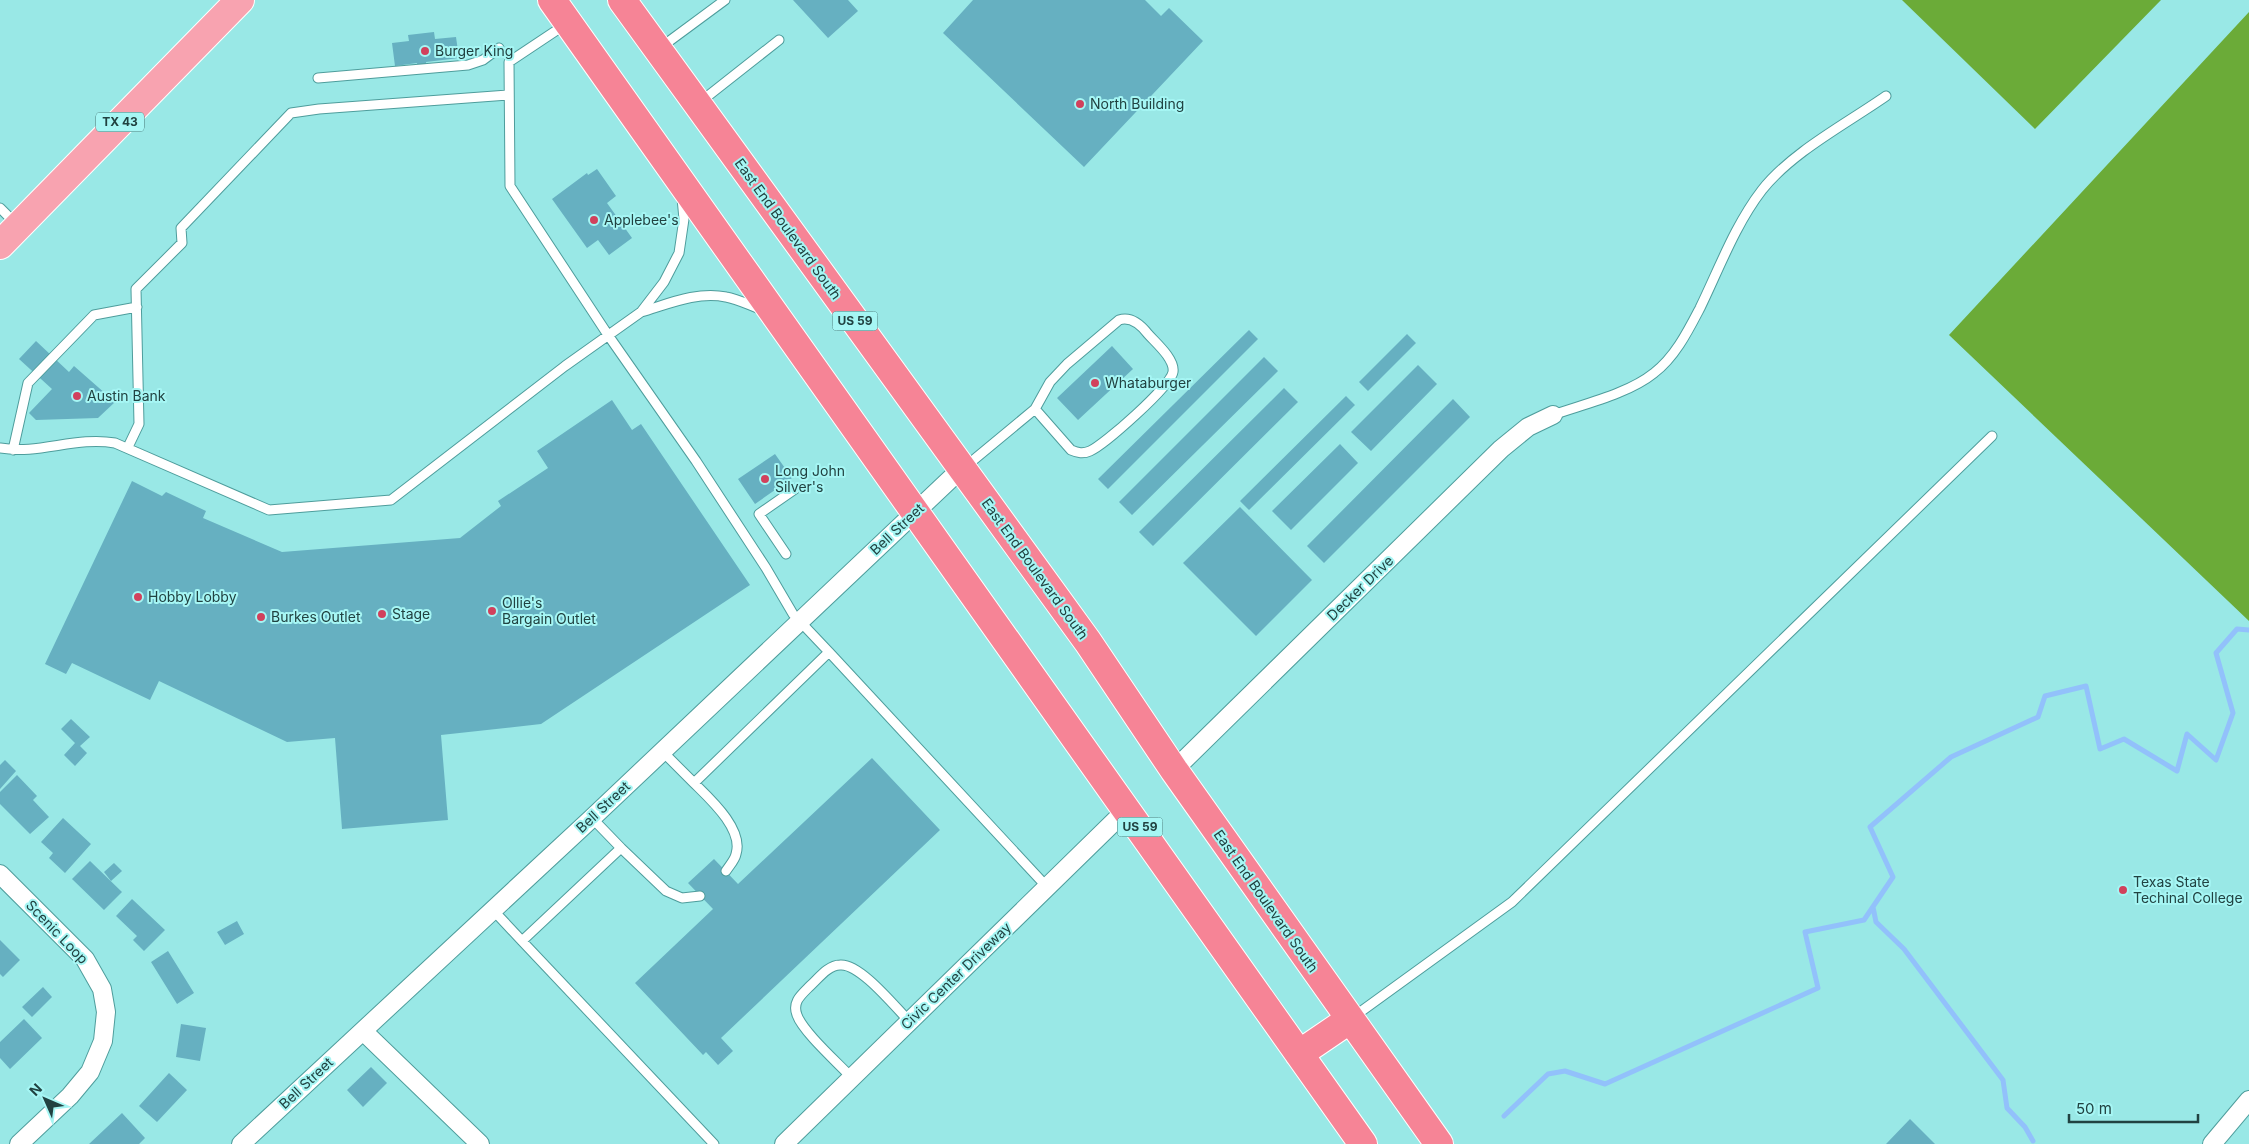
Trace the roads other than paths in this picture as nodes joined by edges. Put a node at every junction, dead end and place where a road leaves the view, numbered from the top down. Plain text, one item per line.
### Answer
1 (240, 0) edge
2 (552, 0) edge
3 (622, 0) edge
4 (724, 0) edge
5 (568, 23) junction
6 (779, 40) dead end
7 (499, 48) dead end
8 (658, 50) junction
9 (318, 78) dead end
10 (508, 95) junction
11 (1886, 96) dead end
12 (697, 104) junction
13 (681, 184) junction
14 (6, 226) edge
15 (137, 307) junction
16 (641, 312) junction
17 (773, 314) junction
18 (608, 335) junction
19 (1035, 409) junction
20 (1553, 415) joint
21 (1992, 436) dead end
22 (128, 447) junction
23 (0, 448) edge
24 (13, 450) junction
25 (962, 468) junction
26 (795, 489) dead end
27 (914, 513) junction
28 (786, 554) dead end
29 (800, 620) junction
30 (829, 652) junction
31 (662, 751) junction
32 (1174, 770) junction
33 (694, 782) junction
34 (1127, 809) junction
35 (592, 818) junction
36 (621, 848) junction
37 (726, 871) dead end
38 (0, 874) edge
39 (1047, 887) junction
40 (700, 896) dead end
41 (493, 910) junction
42 (522, 941) junction
43 (1350, 1020) junction
44 (910, 1022) junction
45 (363, 1031) junction
46 (1299, 1054) junction
47 (852, 1078) junction
48 (2249, 1100) edge
49 (18, 1144) edge
50 (241, 1144) edge
51 (480, 1144) edge
52 (714, 1144) edge
53 (784, 1144) edge
54 (1363, 1144) edge
55 (1439, 1144) edge
56 (2212, 1144) edge

1 - 14 main road, TX 43
2 - 5 highway, US 59
3 - 8 highway, East End Boulevard South / US 59
4 - 8 lane
5 - 10 lane
5 - 13 highway, US 59
6 - 12 lane
7 - 9 lane
8 - 12 highway, East End Boulevard South / US 59
10 - 15 lane
10 - 18 lane
11 - 20 lane
12 - 25 highway, East End Boulevard South / US 59
13 - 16 lane
13 - 17 highway, US 59
15 - 22 lane
15 - 24 lane
16 - 17 lane
16 - 18 lane
17 - 27 highway, US 59
18 - 22 lane
18 - 29 lane
19 - 19 lane
19 - 25 lane
20 - 32 street, Decker Drive
21 - 43 lane
22 - 24 lane
23 - 24 lane
25 - 27 street, Bell Street
25 - 32 highway, East End Boulevard South / US 59
26 - 28 lane
27 - 29 street, Bell Street
27 - 34 highway, US 59
29 - 30 lane
29 - 31 street, Bell Street
30 - 33 lane
30 - 39 lane
31 - 33 lane
31 - 35 street, Bell Street
32 - 43 highway, East End Boulevard South / US 59
33 - 37 lane
34 - 39 street, Civic Center Driveway
34 - 46 highway, US 59
35 - 36 lane
35 - 41 street, Bell Street
36 - 40 lane
36 - 42 lane
38 - 49 street, Scenic Loop
39 - 44 street, Civic Center Driveway
41 - 42 lane
41 - 45 street, Bell Street
42 - 52 lane
43 - 46 highway
43 - 55 highway, East End Boulevard South / US 59
44 - 47 street, Civic Center Driveway
44 - 47 lane
45 - 50 street, Bell Street
45 - 51 street
46 - 54 highway, US 59
47 - 53 street, Civic Center Driveway
48 - 56 street

